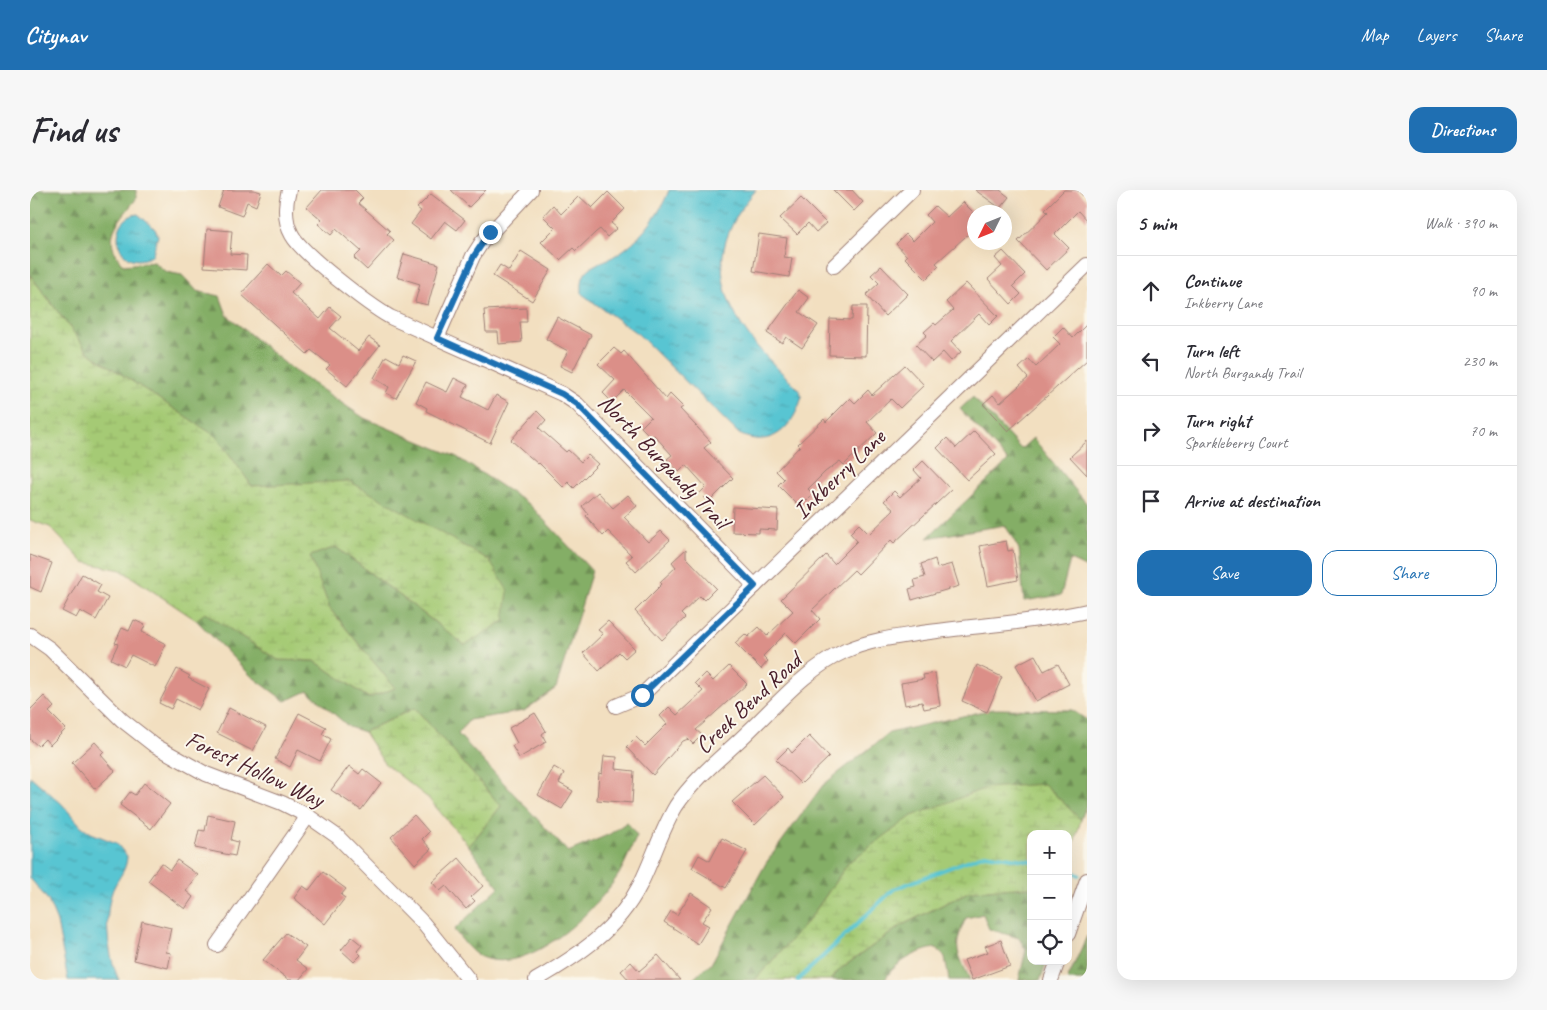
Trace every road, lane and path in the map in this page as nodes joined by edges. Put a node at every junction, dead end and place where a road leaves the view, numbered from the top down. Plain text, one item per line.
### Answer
1 (289, 190) edge
2 (531, 190) edge
3 (912, 190) edge
4 (1087, 265) edge
5 (834, 266) dead end
6 (437, 338) junction
7 (755, 586) junction
8 (1087, 611) edge
9 (30, 635) edge
10 (616, 706) dead end
11 (308, 816) junction
12 (1087, 880) edge
13 (1072, 923) edge
14 (217, 945) dead end
15 (1057, 965) edge
16 (469, 980) edge
17 (536, 980) edge
18 (1051, 980) edge

1 - 6 street, North Burgandy Trail
2 - 6 street
3 - 5 street
4 - 7 street, Inkberry Lane
6 - 7 street, North Burgandy Trail
7 - 10 street, Inkberry Lane
8 - 17 street, Creek Bend Road
9 - 11 street, Forest Hollow Way
11 - 14 street
11 - 16 street, Forest Hollow Way
12 - 13 street
15 - 18 street

